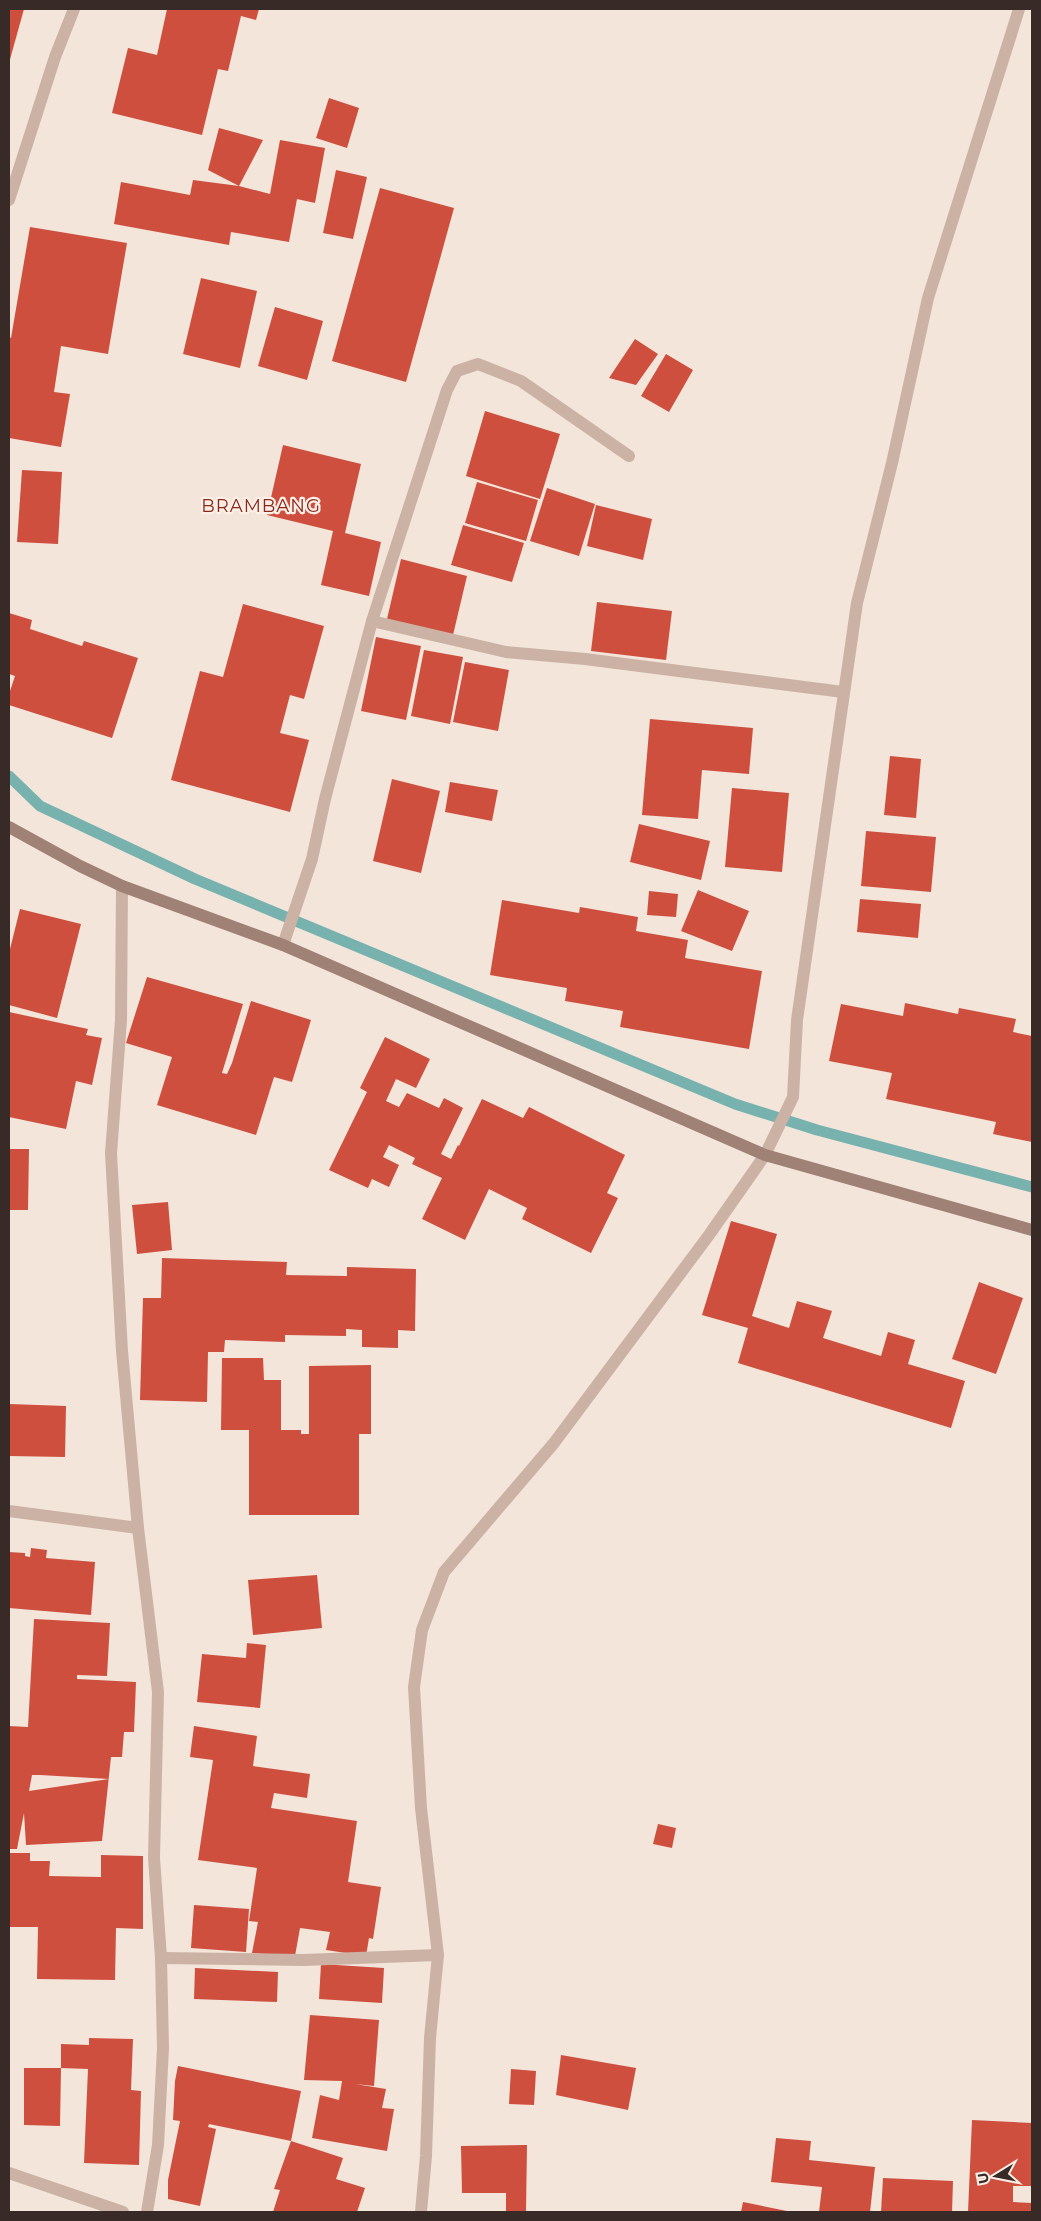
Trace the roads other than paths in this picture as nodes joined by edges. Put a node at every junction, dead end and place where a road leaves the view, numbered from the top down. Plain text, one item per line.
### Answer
1 (74, 9) edge
2 (1019, 9) edge
3 (9, 200) edge
4 (629, 456) dead end
5 (372, 621) junction
6 (843, 692) junction
7 (9, 827) edge
8 (122, 886) junction
9 (283, 945) junction
10 (765, 1155) junction
11 (1032, 1230) edge
12 (9, 1511) edge
13 (138, 1528) junction
14 (438, 1956) junction
15 (161, 1958) junction
16 (9, 2173) edge
17 (123, 2212) edge
18 (147, 2212) edge
19 (421, 2212) edge

1 - 3 street
2 - 6 street
4 - 5 street
5 - 6 street
5 - 9 street
6 - 10 street
7 - 8 main road
8 - 9 main road
8 - 13 street
9 - 10 main road
10 - 11 main road
10 - 14 street
12 - 13 street
13 - 15 street
14 - 15 street
14 - 19 street
15 - 18 street
16 - 17 street

